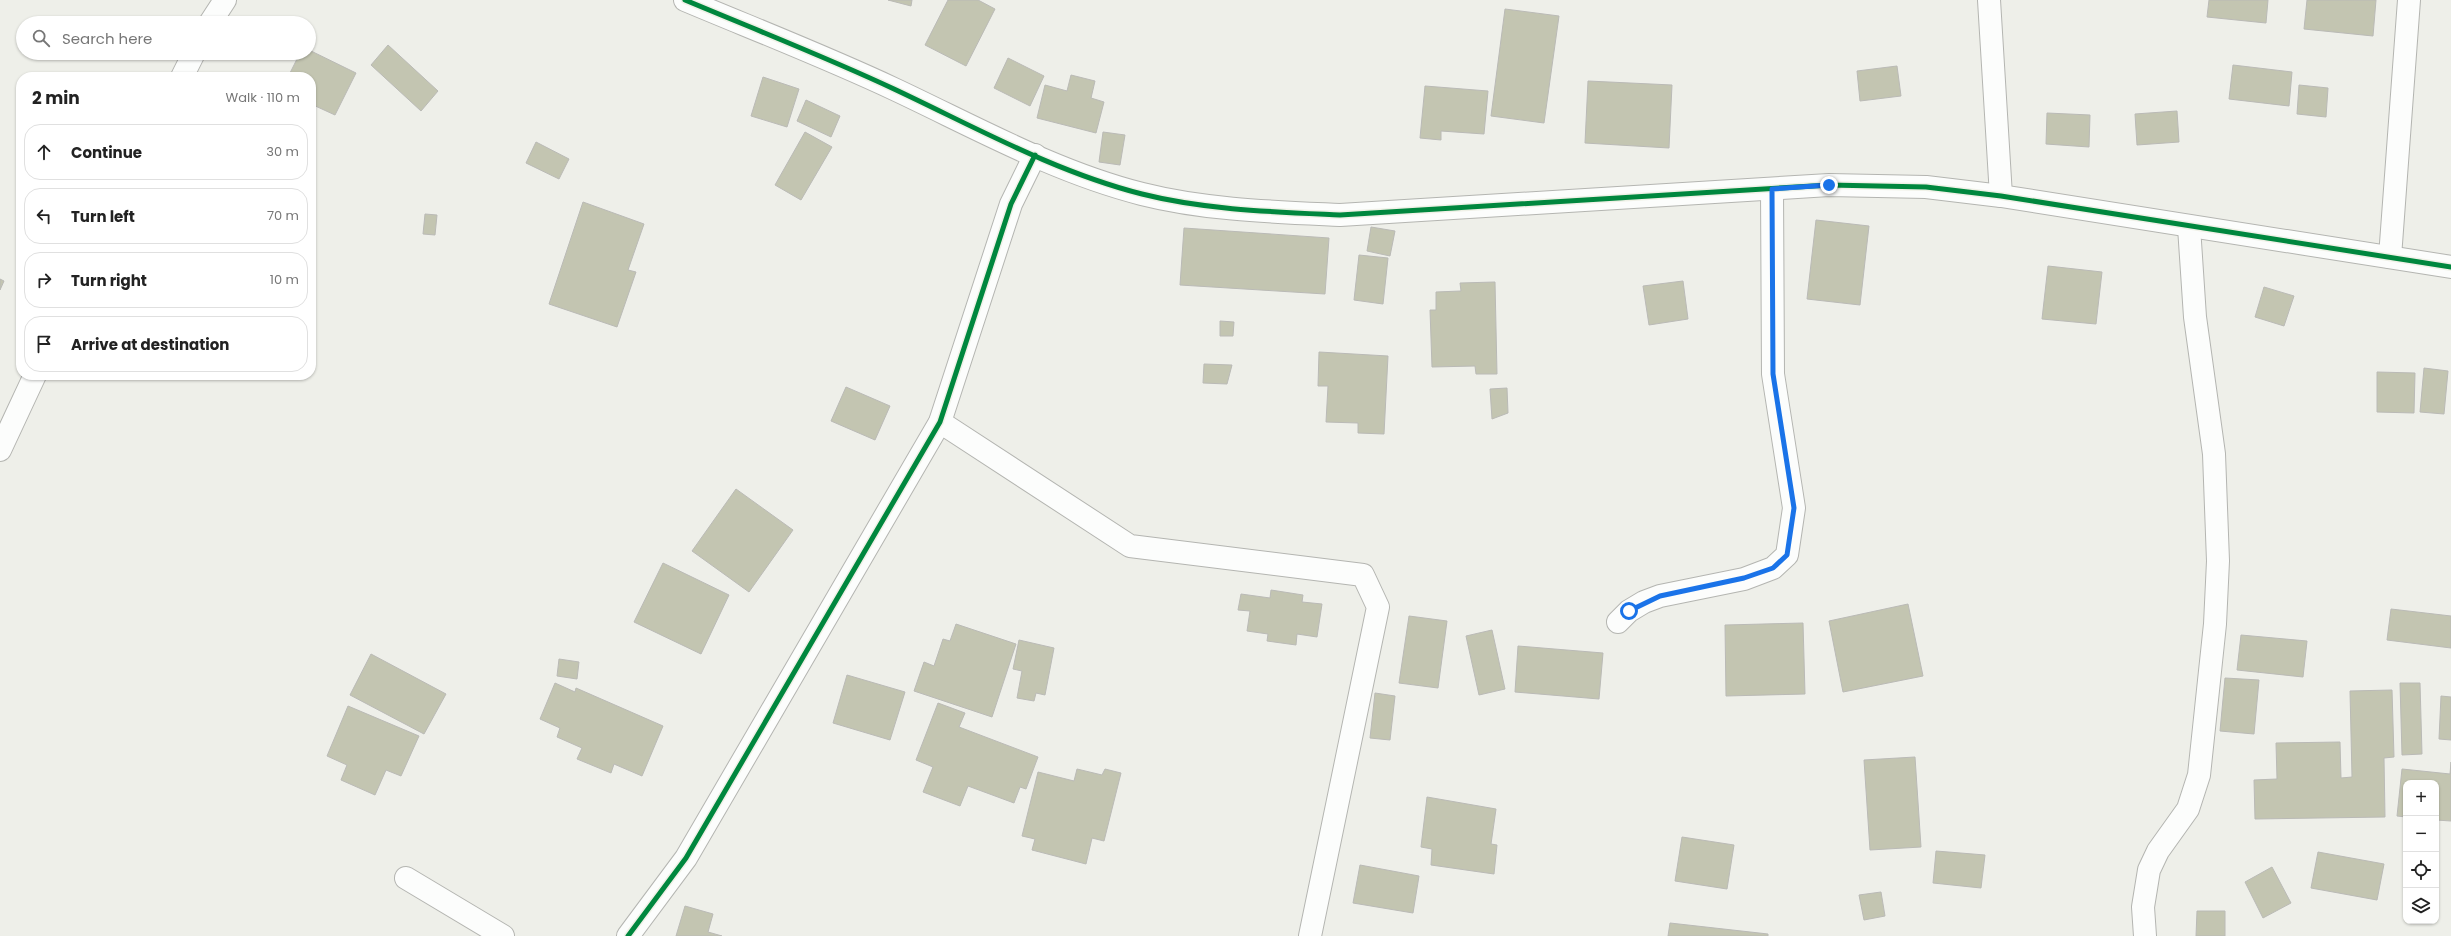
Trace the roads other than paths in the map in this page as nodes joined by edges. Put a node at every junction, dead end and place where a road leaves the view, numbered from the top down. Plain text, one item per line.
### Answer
1 (225, 0) edge
2 (685, 0) edge
3 (1989, 0) edge
4 (2409, 0) edge
5 (215, 16) edge
6 (190, 60) edge
7 (184, 72) edge
8 (1035, 155) junction
9 (1772, 189) junction
10 (2001, 196) junction
11 (2189, 227) junction
12 (2390, 257) junction
13 (2451, 267) edge
14 (33, 380) edge
15 (940, 422) junction
16 (0, 450) edge
17 (1618, 622) dead end
18 (406, 878) dead end
19 (503, 936) edge
20 (628, 936) edge
21 (1310, 936) edge
22 (2145, 936) edge

1 - 5 street
2 - 8 street
3 - 10 street
4 - 12 street
6 - 7 street
8 - 9 street
8 - 15 street
9 - 10 street
9 - 17 street
10 - 11 street
11 - 12 street
11 - 22 street
12 - 13 street
14 - 16 street
15 - 20 street
15 - 21 street
18 - 19 street

